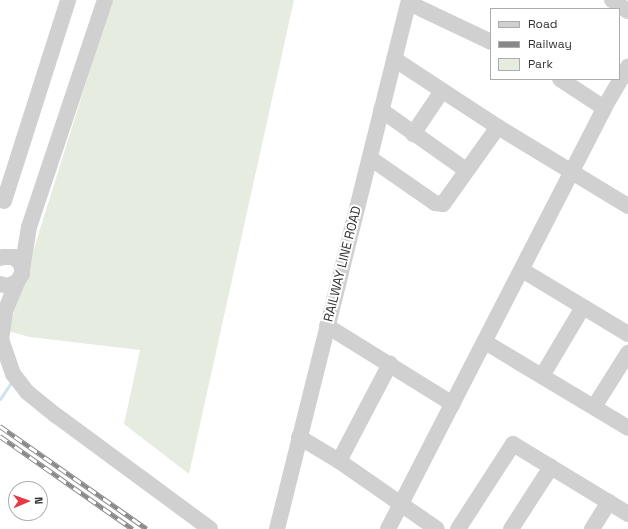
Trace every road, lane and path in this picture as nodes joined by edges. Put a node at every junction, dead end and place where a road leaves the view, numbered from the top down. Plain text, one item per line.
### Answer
1 (68, 0) edge
2 (105, 0) edge
3 (612, 0) edge
4 (409, 1) edge
5 (628, 11) edge
6 (490, 42) edge
7 (394, 59) junction
8 (628, 67) edge
9 (562, 80) edge
10 (442, 91) junction
11 (604, 108) junction
12 (382, 110) junction
13 (498, 127) junction
14 (413, 134) junction
15 (370, 158) junction
16 (466, 170) junction
17 (571, 172) junction
18 (4, 201) dead end
19 (628, 206) edge
20 (10, 261) edge
21 (522, 270) junction
22 (0, 284) edge
23 (0, 289) edge
24 (584, 308) junction
25 (5, 312) junction
26 (327, 326) junction
27 (628, 334) edge
28 (485, 342) junction
29 (628, 353) edge
30 (390, 364) junction
31 (542, 376) junction
32 (453, 404) junction
33 (594, 407) junction
34 (628, 428) edge
35 (299, 437) junction
36 (339, 461) junction
37 (551, 467) junction
38 (609, 502) junction
39 (401, 504) junction
40 (628, 514) edge
41 (210, 529) edge
42 (277, 529) edge
43 (388, 529) edge
44 (437, 529) edge
45 (458, 529) edge
46 (511, 529) edge
47 (592, 529) edge

1 - 18 street
2 - 20 street
3 - 5 street
4 - 6 street
4 - 7 street, RAILWAY LINE ROAD
7 - 10 street
7 - 12 street, RAILWAY LINE ROAD
8 - 11 street
9 - 11 street
10 - 13 street
10 - 14 street
11 - 17 street
12 - 14 street
12 - 15 street, RAILWAY LINE ROAD
13 - 16 street
13 - 17 street
14 - 16 street
15 - 16 street
15 - 26 street, RAILWAY LINE ROAD
17 - 19 street
17 - 21 street
20 - 22 street
20 - 25 street
21 - 24 street
21 - 28 street
23 - 25 street
24 - 27 street
24 - 31 street
25 - 41 street
26 - 30 street
26 - 35 street, RAILWAY LINE ROAD
28 - 31 street
28 - 32 street
29 - 33 street
30 - 32 street
30 - 36 street
31 - 33 street
32 - 39 street
33 - 34 street
35 - 36 street
35 - 42 street, RAILWAY LINE ROAD
36 - 39 street
37 - 38 street
37 - 45 street
37 - 46 street
38 - 40 street
38 - 47 street
39 - 43 street
39 - 44 street

